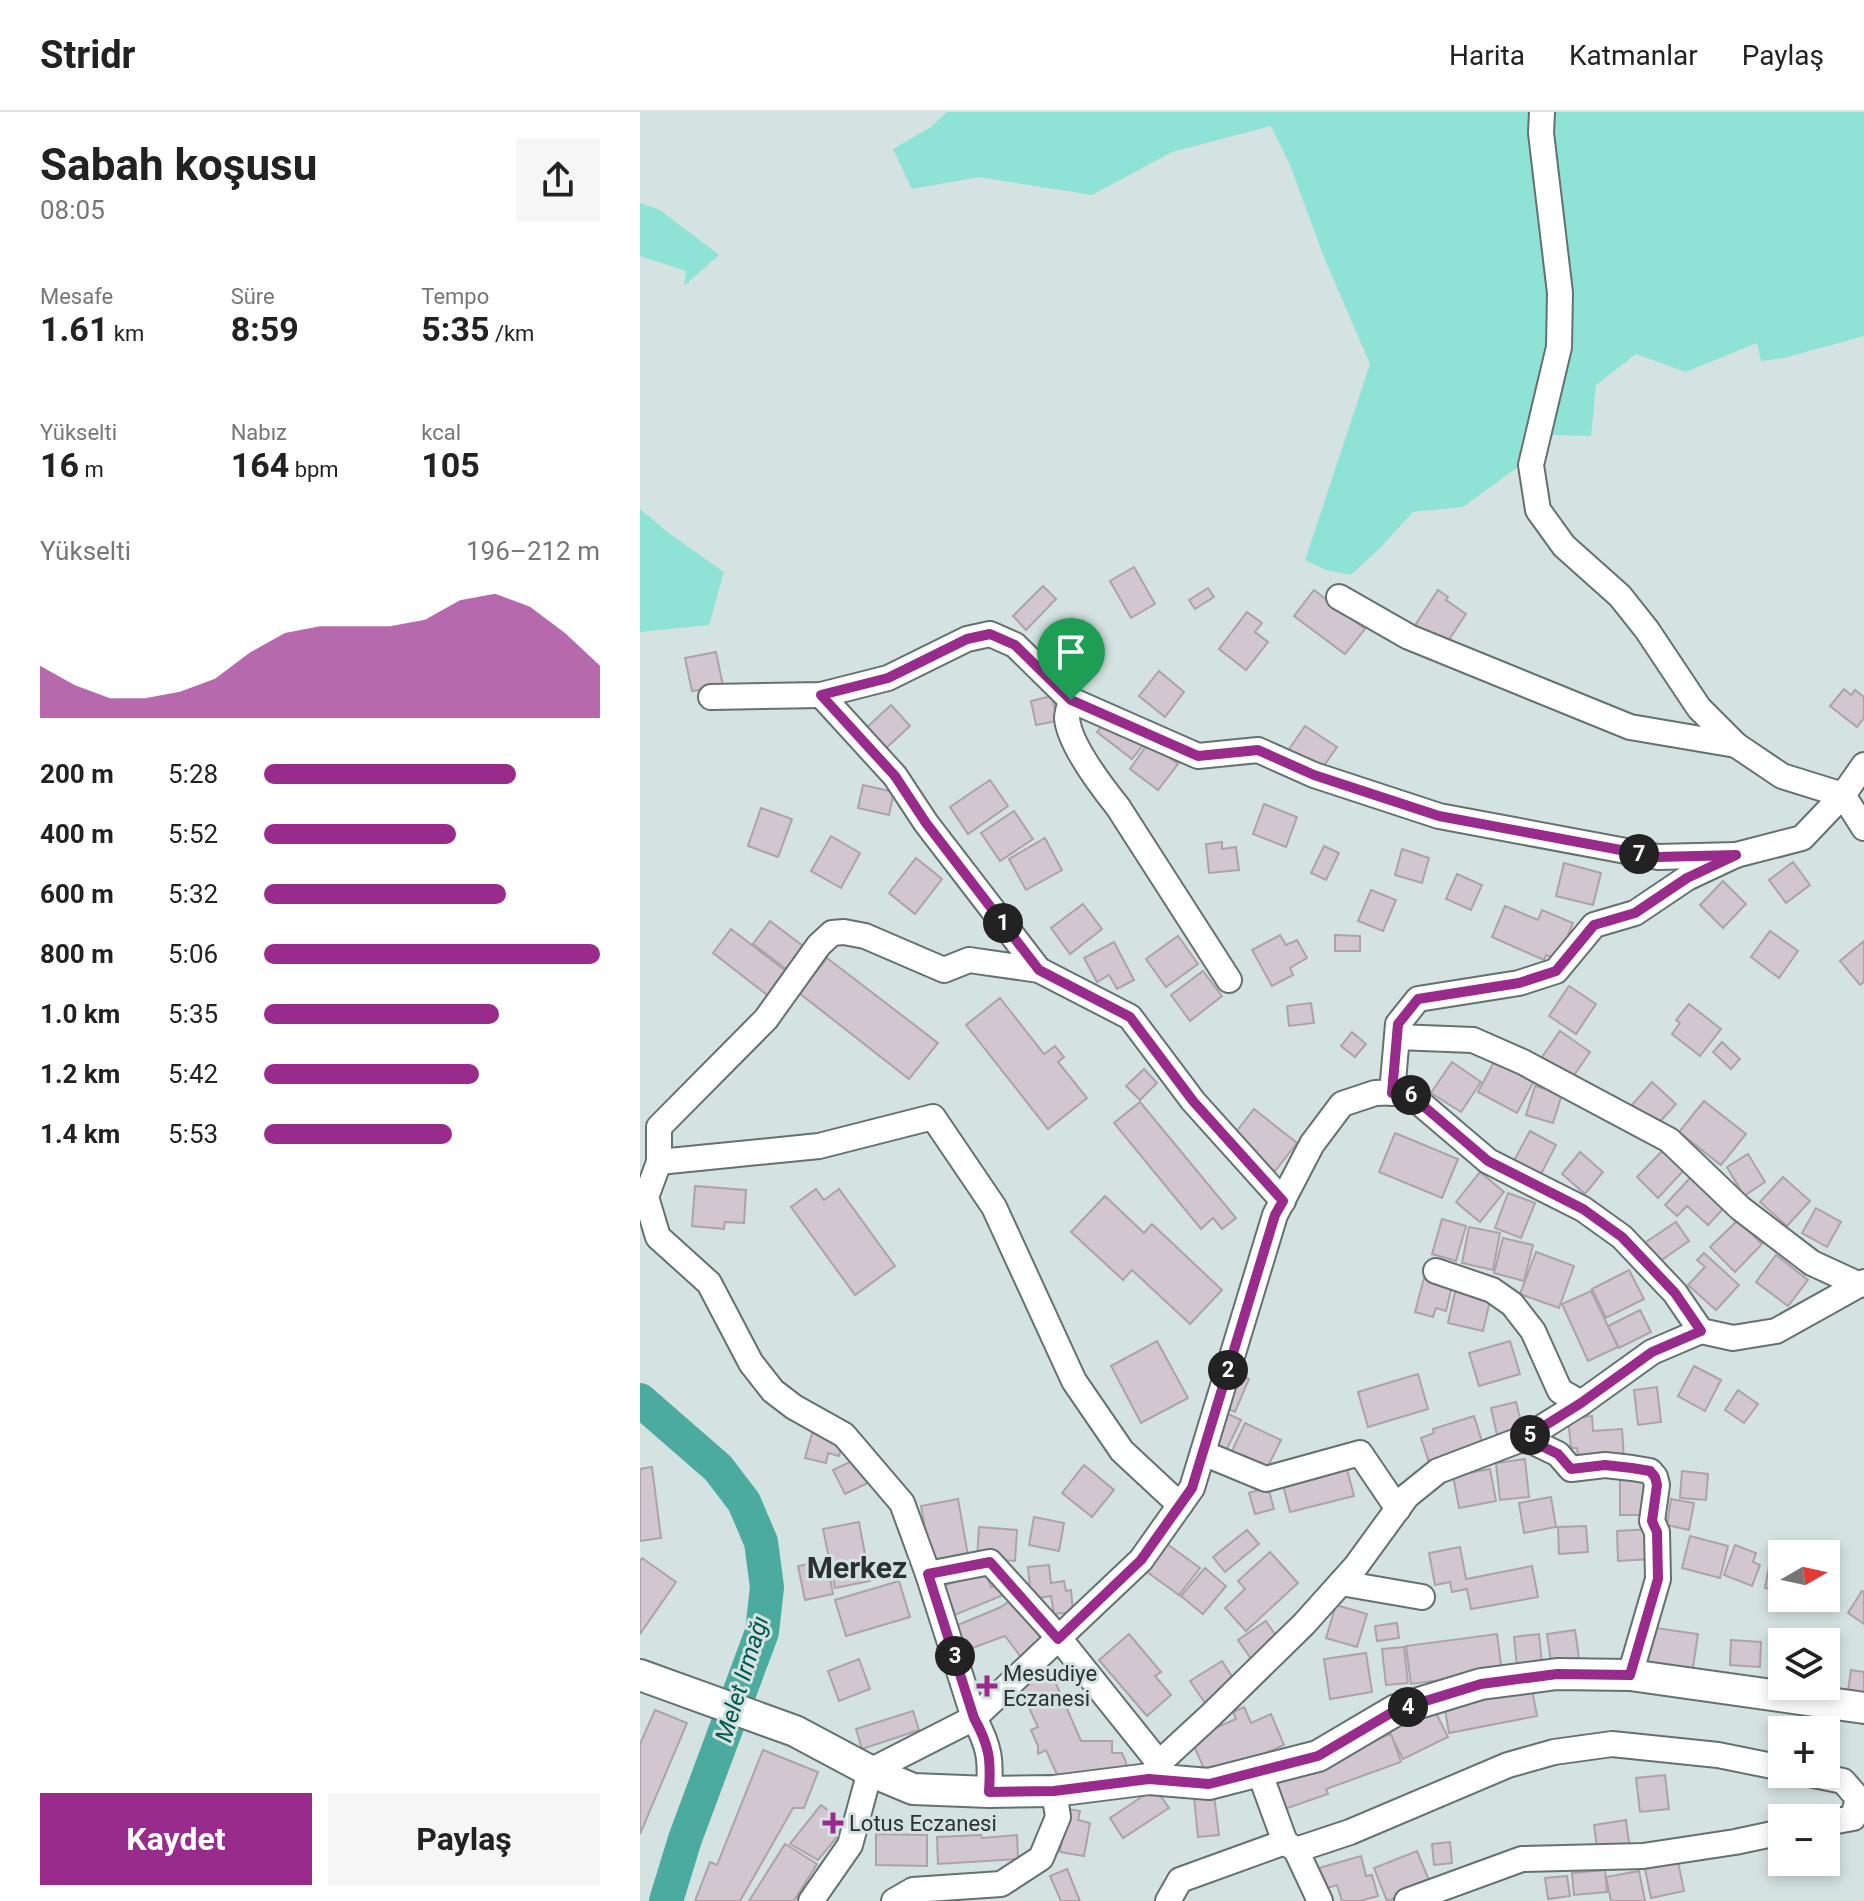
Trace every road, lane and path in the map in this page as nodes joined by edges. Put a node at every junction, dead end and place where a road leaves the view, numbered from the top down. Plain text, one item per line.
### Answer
1 (1542, 112) edge
2 (1339, 597) dead end
3 (821, 695) junction
4 (711, 697) dead end
5 (1071, 700) junction
6 (1736, 745) junction
7 (1864, 765) edge
8 (1843, 795) junction
9 (1864, 828) edge
10 (1736, 855) junction
11 (1039, 970) junction
12 (1229, 980) dead end
13 (1397, 1037) junction
14 (1392, 1093) junction
15 (659, 1162) junction
16 (1283, 1201) junction
17 (1436, 1271) dead end
18 (1862, 1284) edge
19 (1701, 1331) junction
20 (1581, 1403) junction
21 (1525, 1438) junction
22 (1203, 1453) junction
23 (1180, 1505) junction
24 (1398, 1509) junction
25 (928, 1574) junction
26 (1341, 1583) junction
27 (1422, 1597) dead end
28 (1059, 1638) junction
29 (640, 1675) edge
30 (1630, 1675) junction
31 (1864, 1708) edge
32 (974, 1718) junction
33 (1768, 1765) edge
34 (870, 1771) junction
35 (1154, 1771) junction
36 (1259, 1771) junction
37 (1840, 1780) edge
38 (1054, 1791) junction
39 (989, 1792) junction
40 (1840, 1820) edge
41 (1768, 1835) edge
42 (1291, 1846) junction
43 (1002, 1892) edge
44 (811, 1901) edge
45 (894, 1901) edge
46 (1168, 1901) edge
47 (1320, 1901) edge
48 (1407, 1901) edge

1 - 6 street
2 - 6 street
3 - 4 street
3 - 5 street
3 - 11 street
5 - 10 street
5 - 12 street
6 - 8 street
7 - 8 street
8 - 9 street
8 - 10 street
10 - 13 street
11 - 15 street
11 - 16 street
13 - 14 street
13 - 18 street
14 - 16 street
14 - 19 street
15 - 23 street
15 - 25 street
16 - 22 street
17 - 20 street
18 - 19 street
19 - 20 street
20 - 21 street
21 - 24 street
21 - 30 street
22 - 23 street
22 - 24 street
23 - 28 street
24 - 26 street
25 - 28 street
25 - 32 street
26 - 27 street
26 - 35 street
28 - 32 street
28 - 35 street
29 - 34 main road
30 - 31 main road
30 - 36 main road
32 - 34 street
32 - 39 street
33 - 42 street
34 - 39 main road
34 - 44 street
35 - 36 main road
35 - 38 main road
36 - 42 street
37 - 40 street
38 - 39 main road
38 - 43 street
41 - 48 street
42 - 46 street
42 - 47 street
43 - 45 street

